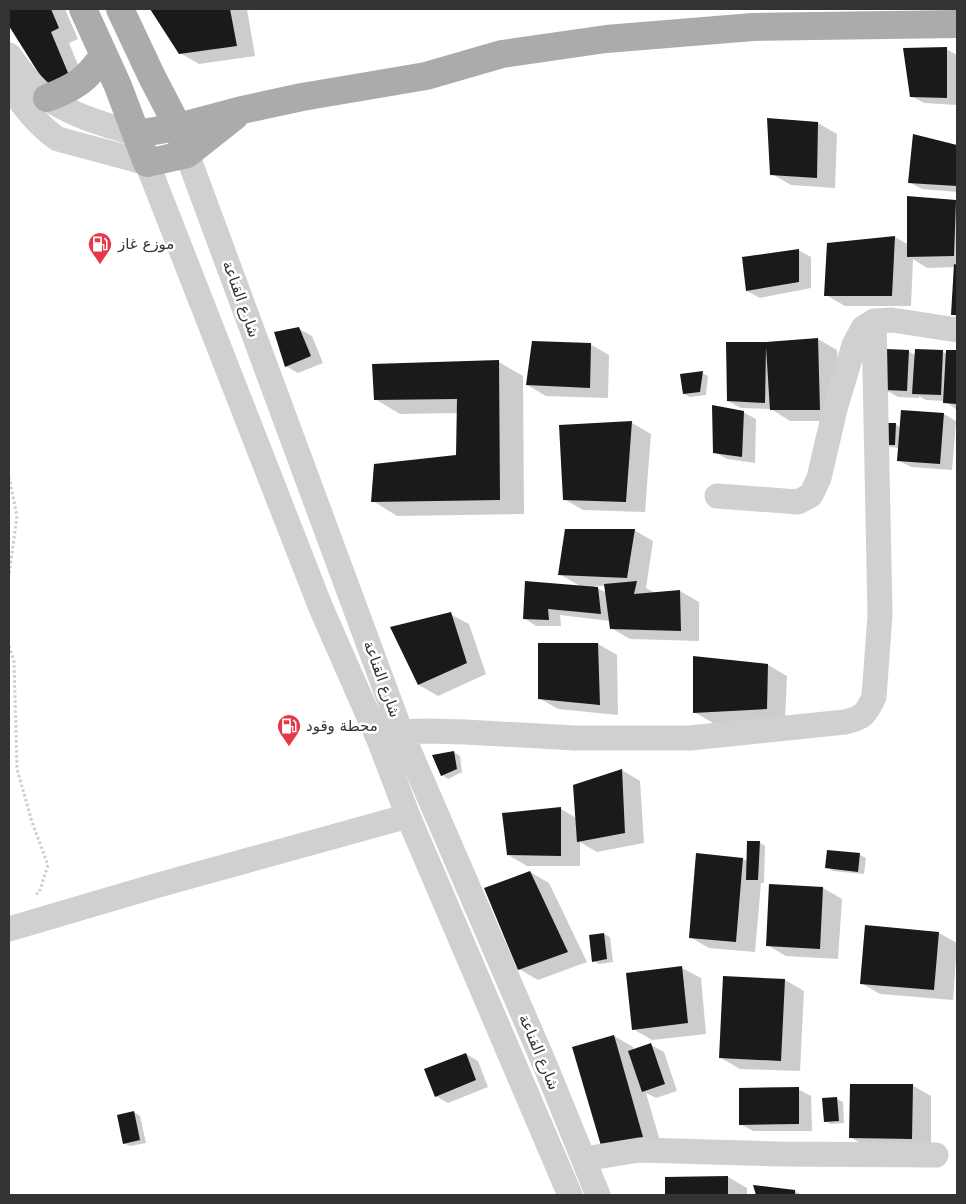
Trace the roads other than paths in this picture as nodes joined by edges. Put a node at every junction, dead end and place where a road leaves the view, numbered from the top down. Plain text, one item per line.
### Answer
1 (83, 9) edge
2 (120, 9) edge
3 (895, 17) edge
4 (957, 24) edge
5 (9, 55) edge
6 (104, 55) junction
7 (9, 86) edge
8 (47, 98) junction
9 (242, 110) junction
10 (178, 127) junction
11 (136, 134) junction
12 (187, 154) junction
13 (147, 163) junction
14 (874, 321) junction
15 (957, 330) edge
16 (717, 496) dead end
17 (401, 732) junction
18 (408, 816) junction
19 (9, 929) edge
20 (936, 1154) dead end
21 (584, 1159) junction
22 (570, 1195) edge
23 (598, 1195) edge

1 - 6 main road
2 - 10 main road
3 - 4 main road
3 - 9 main road
5 - 8 street
6 - 8 main road
6 - 11 main road
7 - 13 street
8 - 11 street
9 - 10 main road
9 - 12 main road
10 - 11 main road
10 - 12 main road
11 - 13 main road
12 - 13 main road
12 - 17 street, شارع القناعة
13 - 18 street, شارع القناعة
14 - 15 street
14 - 16 street
14 - 17 street
17 - 21 street, شارع القناعة
18 - 19 street
18 - 22 street, شارع القناعة
20 - 21 street
21 - 23 street, شارع القناعة

